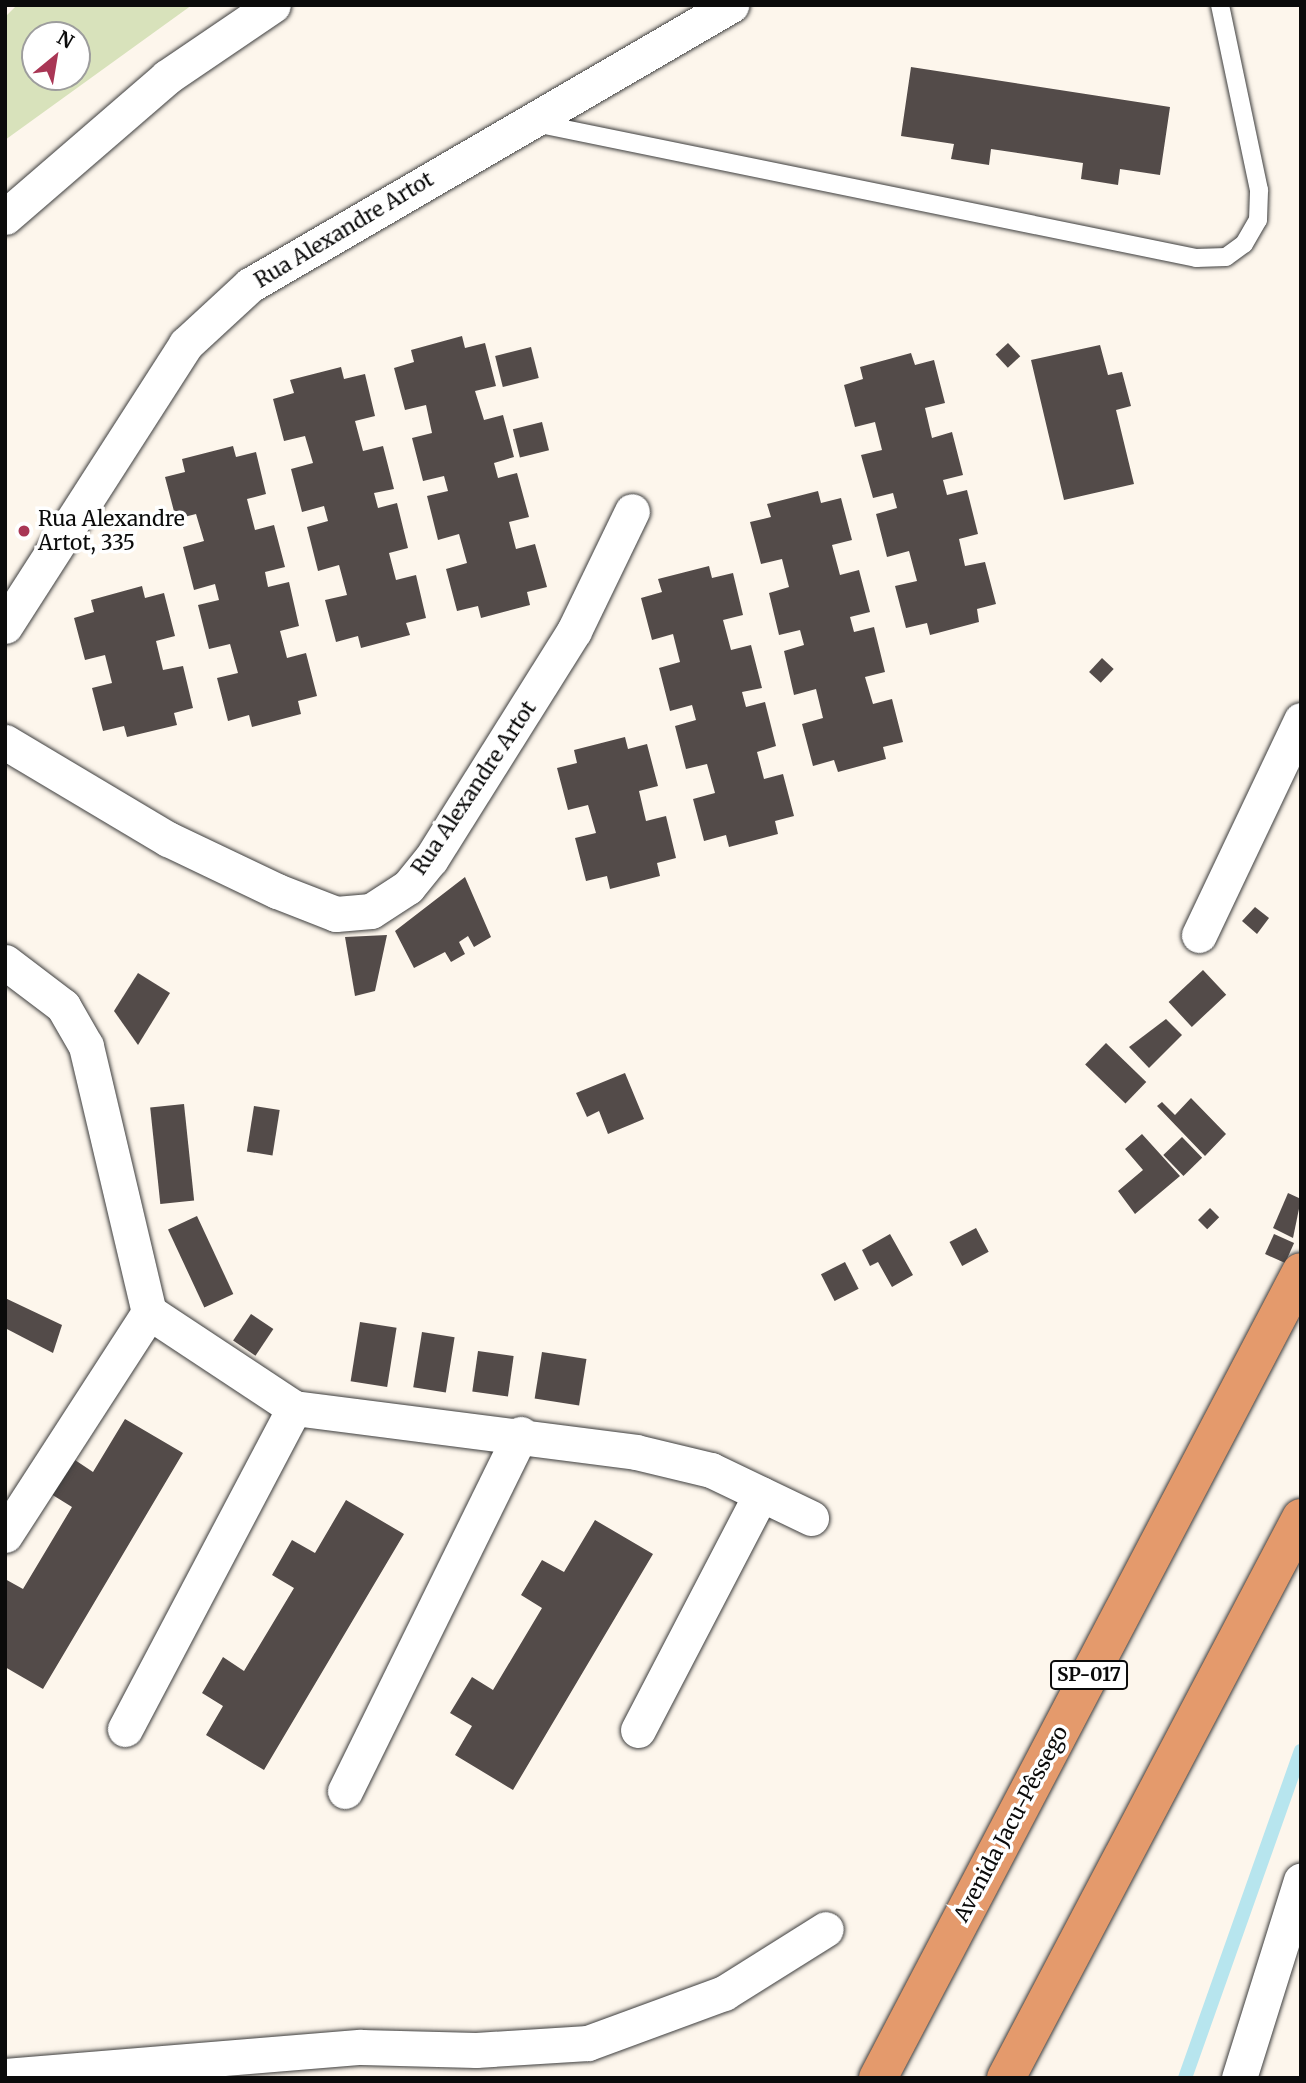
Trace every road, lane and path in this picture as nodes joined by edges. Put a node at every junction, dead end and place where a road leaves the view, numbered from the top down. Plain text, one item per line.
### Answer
1 (273, 5) edge
2 (731, 5) edge
3 (1220, 5) edge
4 (528, 122) junction
5 (5, 217) edge
6 (632, 511) dead end
7 (5, 625) edge
8 (1301, 720) edge
9 (5, 742) edge
10 (1199, 935) dead end
11 (5, 962) edge
12 (1301, 1272) edge
13 (149, 1312) junction
14 (294, 1408) junction
15 (521, 1434) junction
16 (761, 1494) junction
17 (811, 1518) dead end
18 (1301, 1518) edge
19 (5, 1535) edge
20 (125, 1730) dead end
21 (638, 1730) dead end
22 (345, 1791) dead end
23 (1301, 1880) edge
24 (826, 1928) dead end
25 (5, 2076) edge
26 (878, 2078) edge
27 (1006, 2078) edge
28 (1239, 2078) edge

1 - 5 street
2 - 4 street, Rua Alexandre Artot
3 - 4 lane
4 - 7 street, Rua Alexandre Artot
6 - 9 street, Rua Alexandre Artot
8 - 10 street
11 - 13 street
12 - 26 highway, Avenida Jacu-Pêssego / SP-017
13 - 14 street
13 - 19 street
14 - 15 street
14 - 20 street
15 - 16 street
15 - 22 street
16 - 17 street
16 - 21 street
18 - 27 highway
23 - 28 street
24 - 25 street

